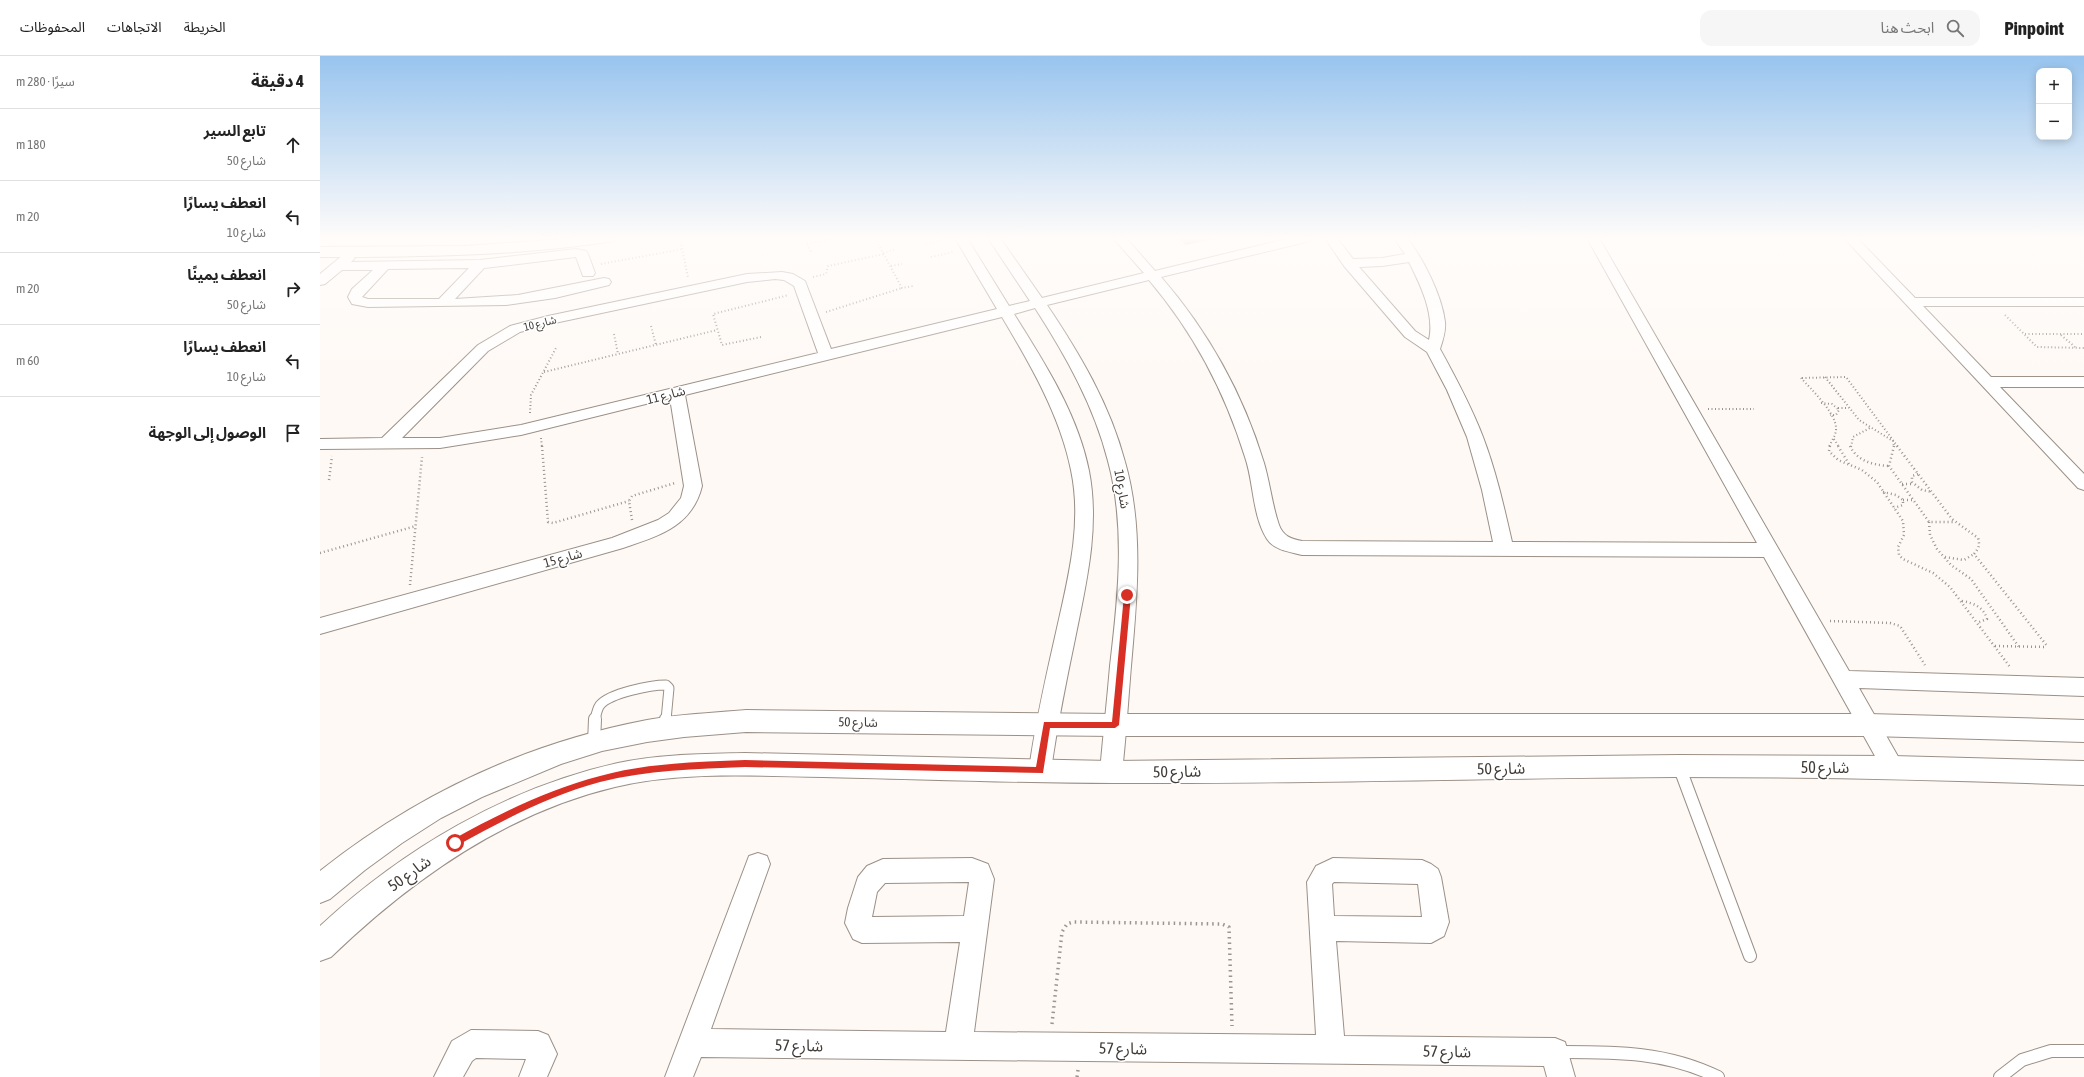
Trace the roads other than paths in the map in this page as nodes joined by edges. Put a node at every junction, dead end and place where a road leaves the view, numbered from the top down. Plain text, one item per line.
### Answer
1 (364, 286) edge
2 (459, 286) edge
3 (589, 286) edge
4 (713, 286) edge
5 (800, 286) edge
6 (990, 286) edge
7 (1028, 286) edge
8 (1113, 286) edge
9 (1161, 286) edge
10 (1368, 286) edge
11 (1425, 286) edge
12 (1620, 286) edge
13 (1895, 286) edge
14 (1911, 302) junction
15 (2084, 302) edge
16 (443, 303) junction
17 (1040, 303) junction
18 (1006, 311) junction
19 (1433, 349) junction
20 (826, 355) junction
21 (1987, 382) junction
22 (2084, 382) edge
23 (677, 393) junction
24 (327, 444) edge
25 (386, 444) junction
26 (2084, 484) edge
27 (1504, 549) junction
28 (1770, 550) junction
29 (320, 626) edge
30 (1843, 679) junction
31 (2084, 687) edge
32 (1046, 724) junction
33 (1115, 725) junction
34 (1869, 725) junction
35 (666, 728) junction
36 (2084, 731) edge
37 (594, 743) junction
38 (1679, 766) junction
39 (1893, 767) junction
40 (1040, 770) junction
41 (1111, 772) junction
42 (2084, 773) edge
43 (758, 864) dead end
44 (320, 889) edge
45 (1323, 928) junction
46 (975, 929) junction
47 (320, 946) edge
48 (1750, 956) dead end
49 (691, 1044) junction
50 (958, 1046) junction
51 (1331, 1050) junction
52 (2084, 1051) edge
53 (1558, 1064) edge
54 (448, 1077) edge
55 (534, 1077) edge
56 (679, 1077) edge
57 (1718, 1077) edge
58 (2000, 1077) edge

1 - 16 street
2 - 16 street
3 - 16 street
4 - 25 street, شارع 10
5 - 20 street, شارع 10
6 - 18 street
7 - 17 street, شارع 10
8 - 17 street, شارع 11
9 - 27 street
10 - 19 street
11 - 19 street
12 - 28 street
13 - 14 street
14 - 15 street
14 - 21 street
17 - 18 street, شارع 11
17 - 33 street, شارع 10
18 - 20 street, شارع 11
18 - 32 street
19 - 27 street
20 - 23 street, شارع 11
21 - 22 street
21 - 26 street
23 - 25 street, شارع 11
23 - 29 street, شارع 15
24 - 25 street, شارع 11
27 - 28 street
28 - 30 street
30 - 31 street
30 - 34 street
32 - 33 street, شارع 50
32 - 35 street, شارع 50
32 - 40 street
33 - 34 street, شارع 50
33 - 41 street, شارع 10
34 - 36 street, شارع 50
34 - 39 street
35 - 37 street, شارع 50
35 - 37 lane
37 - 44 street, شارع 50
38 - 39 street, شارع 50
38 - 41 street, شارع 50
38 - 48 lane
39 - 42 street, شارع 50
40 - 41 street, شارع 50
40 - 47 street, شارع 50
43 - 49 street
45 - 45 street
45 - 51 street
46 - 46 street
46 - 50 street
49 - 50 street, شارع 57
49 - 56 street
50 - 51 street, شارع 57
51 - 53 street, شارع 57
52 - 58 lane
53 - 57 lane
54 - 55 street

